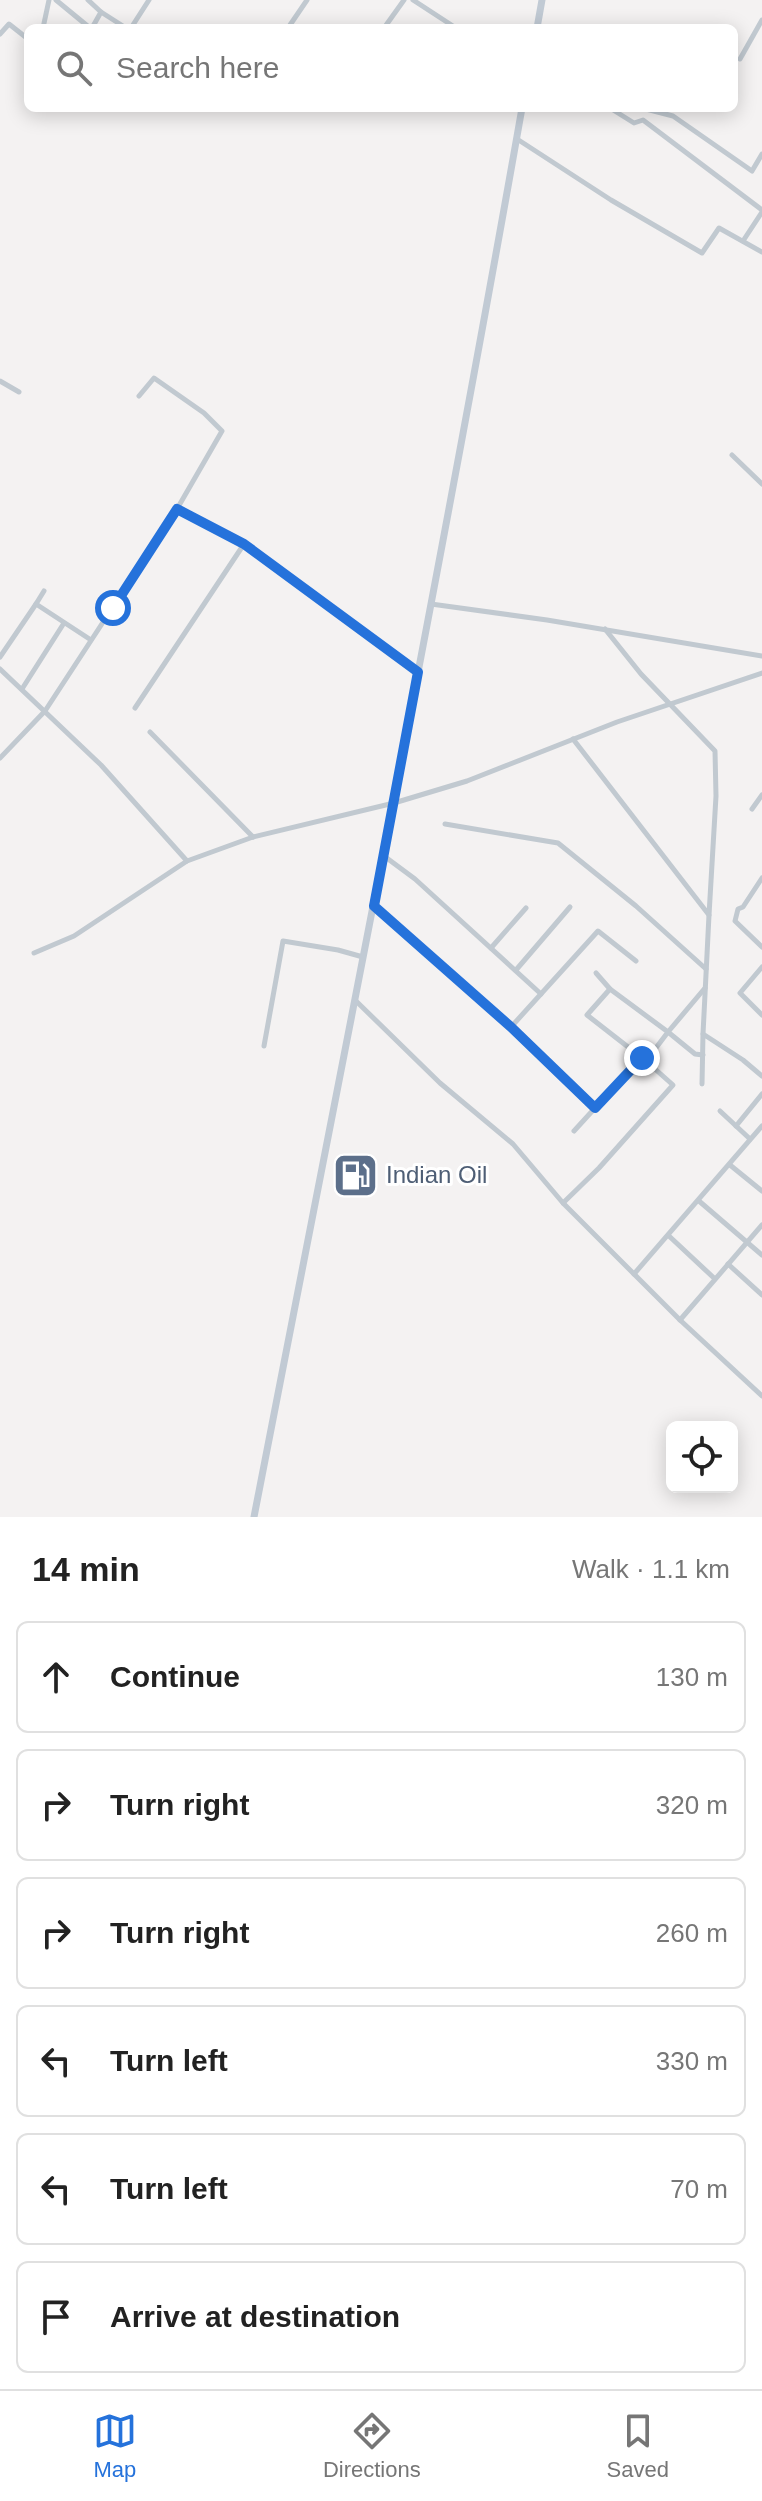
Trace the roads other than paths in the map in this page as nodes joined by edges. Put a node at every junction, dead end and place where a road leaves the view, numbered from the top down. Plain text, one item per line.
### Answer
1 (49, 0) edge
2 (56, 0) edge
3 (88, 0) edge
4 (149, 0) edge
5 (307, 0) edge
6 (404, 0) edge
7 (413, 0) edge
8 (542, 0) edge
9 (101, 12) junction
10 (0, 18) edge
11 (762, 20) edge
12 (9, 24) junction
13 (44, 24) edge
14 (86, 24) edge
15 (94, 24) edge
16 (121, 24) edge
17 (131, 24) edge
18 (291, 24) edge
19 (387, 24) edge
20 (450, 24) edge
21 (538, 24) edge
22 (0, 34) edge
23 (24, 36) edge
24 (740, 59) dead end
25 (521, 112) edge
26 (616, 112) edge
27 (658, 112) edge
28 (517, 139) junction
29 (762, 154) edge
30 (762, 211) edge
31 (743, 241) junction
32 (762, 252) edge
33 (0, 381) edge
34 (19, 392) dead end
35 (139, 396) dead end
36 (732, 455) dead end
37 (762, 484) edge
38 (177, 509) junction
39 (244, 544) junction
40 (44, 591) dead end
41 (36, 604) junction
42 (431, 604) junction
43 (64, 623) junction
44 (605, 629) junction
45 (91, 640) junction
46 (762, 656) edge
47 (0, 657) edge
48 (0, 669) edge
49 (418, 672) junction
50 (762, 673) edge
51 (22, 689) junction
52 (671, 703) junction
53 (135, 708) dead end
54 (45, 711) junction
55 (150, 732) dead end
56 (573, 739) junction
57 (0, 758) edge
58 (762, 795) edge
59 (394, 803) junction
60 (752, 809) dead end
61 (445, 824) dead end
62 (253, 837) junction
63 (384, 856) junction
64 (187, 861) junction
65 (762, 878) edge
66 (374, 906) junction
67 (570, 907) dead end
68 (526, 908) dead end
69 (709, 915) junction
70 (762, 947) edge
71 (491, 948) junction
72 (34, 953) dead end
73 (364, 957) junction
74 (636, 961) dead end
75 (762, 967) edge
76 (706, 969) junction
77 (516, 970) junction
78 (596, 973) dead end
79 (705, 988) junction
80 (610, 989) junction
81 (541, 994) junction
82 (356, 1001) junction
83 (762, 1015) edge
84 (511, 1027) junction
85 (668, 1032) junction
86 (703, 1034) junction
87 (264, 1046) dead end
88 (703, 1055) junction
89 (644, 1059) junction
90 (762, 1076) edge
91 (702, 1084) dead end
92 (762, 1094) edge
93 (595, 1108) junction
94 (720, 1111) dead end
95 (736, 1126) junction
96 (762, 1126) edge
97 (574, 1131) dead end
98 (750, 1139) junction
99 (730, 1165) junction
100 (762, 1191) edge
101 (699, 1201) junction
102 (563, 1203) junction
103 (762, 1225) edge
104 (668, 1236) junction
105 (747, 1242) junction
106 (762, 1255) edge
107 (728, 1264) junction
108 (634, 1274) junction
109 (715, 1279) junction
110 (762, 1295) edge
111 (680, 1320) junction
112 (762, 1396) edge
113 (254, 1517) edge

1 - 13 street
2 - 14 street
3 - 9 street
4 - 17 street
5 - 18 street
6 - 19 street
7 - 20 street
8 - 21 main road
9 - 15 street
9 - 16 street
10 - 12 street
11 - 24 street
12 - 22 street
12 - 23 street
25 - 28 main road
26 - 30 street
27 - 29 street
28 - 31 street
28 - 42 main road
30 - 31 street
31 - 32 street
33 - 34 street
35 - 38 street
36 - 37 street
38 - 39 street
38 - 45 street
39 - 49 street
39 - 53 street
40 - 41 street
41 - 43 street
41 - 47 street
42 - 44 street
42 - 49 main road
43 - 45 street
43 - 51 street
44 - 46 street
44 - 52 street
45 - 54 street
48 - 51 street
49 - 59 main road
50 - 52 street
51 - 54 street
52 - 56 street
52 - 69 street
54 - 57 street
54 - 64 street
55 - 62 street
56 - 59 street
56 - 69 street
58 - 60 street
59 - 62 street
59 - 63 main road
61 - 76 street
62 - 64 street
63 - 66 main road
63 - 71 street
64 - 72 street
65 - 70 street
66 - 73 main road
66 - 84 street
67 - 77 street
68 - 71 street
69 - 76 street
71 - 77 street
73 - 82 main road
73 - 87 street
74 - 81 street
75 - 83 street
76 - 79 street
77 - 81 street
78 - 80 street
79 - 85 street
79 - 86 street
80 - 85 street
80 - 89 street
81 - 84 street
82 - 102 street
82 - 113 main road
84 - 93 street
85 - 88 street
85 - 89 street
86 - 88 street
86 - 90 street
88 - 91 street
89 - 93 street
89 - 102 street
92 - 95 street
93 - 97 street
94 - 95 street
95 - 98 street
96 - 98 street
98 - 99 street
99 - 100 street
99 - 101 street
101 - 104 street
101 - 105 street
102 - 108 street
103 - 105 street
104 - 108 street
104 - 109 street
105 - 106 street
105 - 107 street
107 - 109 street
107 - 110 street
108 - 111 street
109 - 111 street
111 - 112 street

